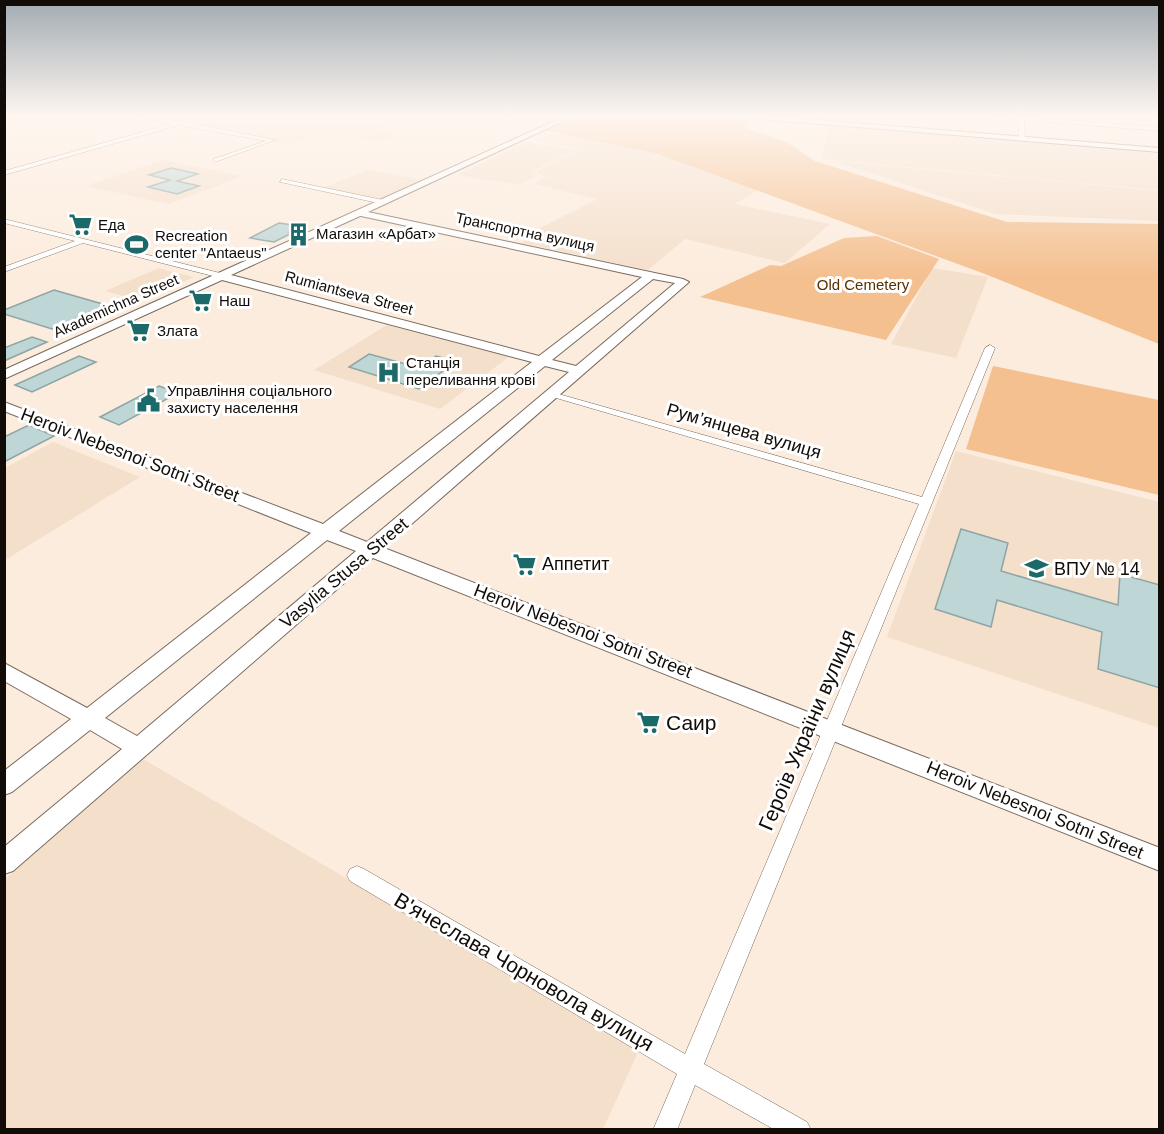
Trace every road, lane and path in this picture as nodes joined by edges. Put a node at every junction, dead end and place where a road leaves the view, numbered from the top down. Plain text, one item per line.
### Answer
1 (452, 170) edge
2 (282, 181) dead end
3 (383, 202) junction
4 (361, 213) junction
5 (4, 221) edge
6 (83, 241) junction
7 (4, 270) edge
8 (651, 275) junction
9 (221, 276) junction
10 (683, 282) joint
11 (990, 348) dead end
12 (540, 361) junction
13 (580, 371) junction
14 (4, 375) edge
15 (551, 395) junction
16 (4, 406) edge
17 (927, 502) junction
18 (326, 531) junction
19 (373, 549) junction
20 (4, 671) edge
21 (88, 719) junction
22 (832, 729) junction
23 (138, 747) junction
24 (4, 785) edge
25 (1160, 860) edge
26 (4, 862) edge
27 (357, 875) dead end
28 (690, 1069) junction
29 (665, 1130) edge
30 (799, 1130) edge

1 - 3 street, Akademichna Street
2 - 3 street
3 - 4 street, Akademichna Street
4 - 8 street, Транспортна вулиця
4 - 9 street, Akademichna Street
5 - 6 street, Rumiantseva Street
6 - 7 street
6 - 9 street, Rumiantseva Street
8 - 10 street, Транспортна вулиця
8 - 12 street
9 - 12 street, Rumiantseva Street
9 - 14 street, Akademichna Street
10 - 13 street, Vasylia Stusa Street
11 - 17 street, Героїв України вулиця
12 - 13 street, Rumiantseva Street
12 - 18 street
13 - 15 street, Vasylia Stusa Street
15 - 17 street, Рум’янцева вулиця
15 - 19 street, Vasylia Stusa Street
16 - 18 street, Heroiv Nebesnoi Sotni Street
17 - 22 street, Героїв України вулиця
18 - 19 street, Heroiv Nebesnoi Sotni Street
18 - 21 street
19 - 22 street, Heroiv Nebesnoi Sotni Street
19 - 23 street, Vasylia Stusa Street
20 - 21 street
21 - 23 street
21 - 24 street
22 - 25 street, Heroiv Nebesnoi Sotni Street
22 - 28 street, Героїв України вулиця
23 - 26 street, Vasylia Stusa Street
27 - 28 street, В'ячеслава Чорновола вулиця
28 - 29 street, Героїв України вулиця
28 - 30 street, В'ячеслава Чорновола вулиця

